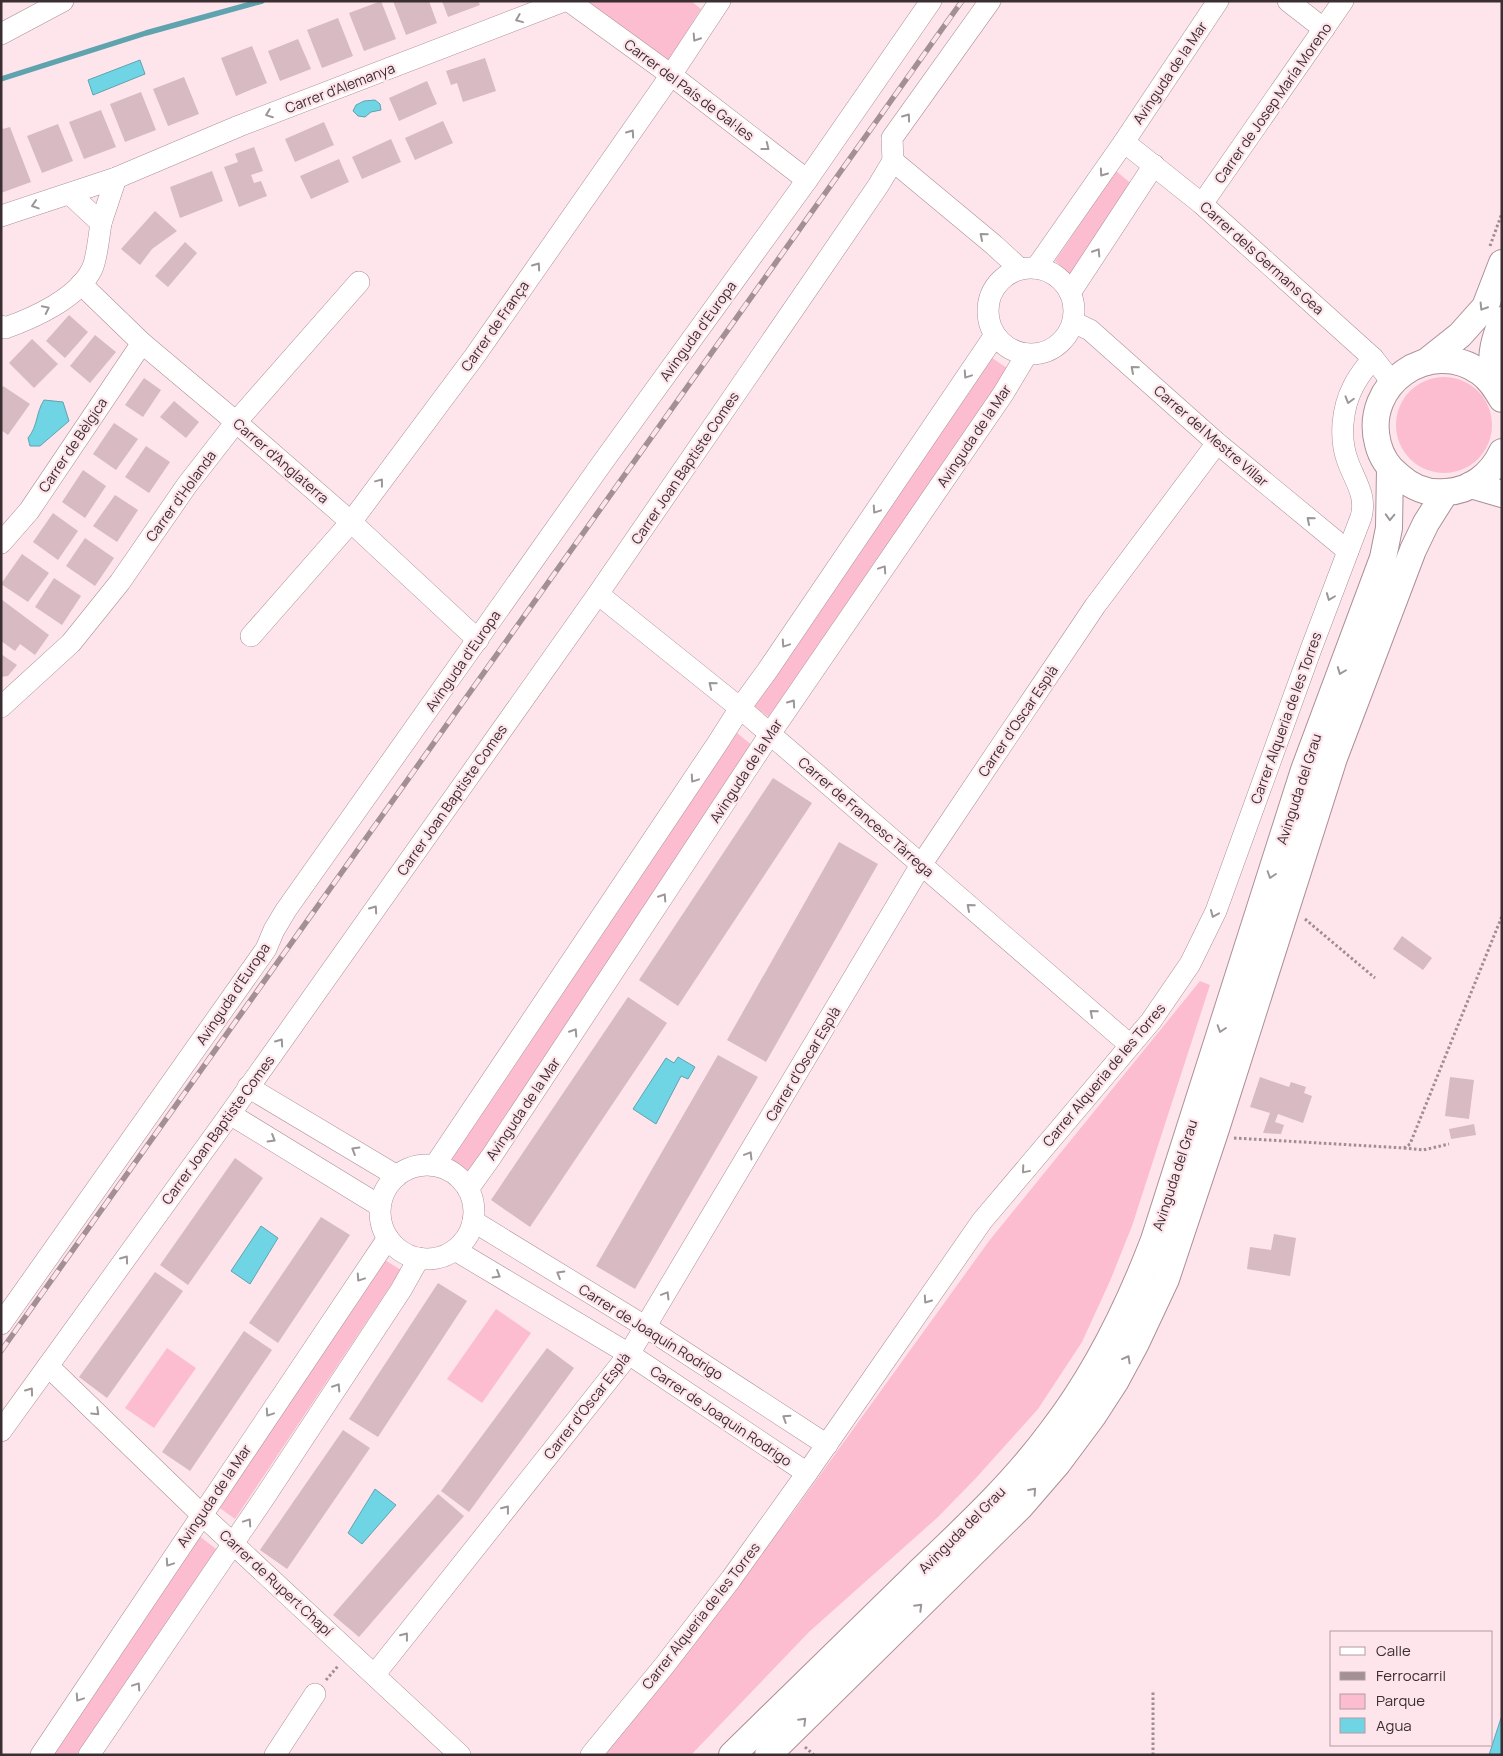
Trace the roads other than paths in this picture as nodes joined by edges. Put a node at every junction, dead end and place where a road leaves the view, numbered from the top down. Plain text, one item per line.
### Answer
1 (63, 1) edge
2 (564, 1) edge
3 (570, 1) edge
4 (720, 1) edge
5 (932, 1) edge
6 (990, 1) edge
7 (1218, 1) edge
8 (1288, 1) edge
9 (1343, 1) edge
10 (1324, 29) junction
11 (1, 34) edge
12 (671, 75) junction
13 (1124, 142) junction
14 (892, 161) junction
15 (1154, 165) junction
16 (116, 178) junction
17 (808, 180) junction
18 (70, 194) junction
19 (1202, 204) junction
20 (1, 216) edge
21 (101, 223) junction
22 (1502, 262) edge
23 (1028, 268) junction
24 (359, 282) dead end
25 (80, 284) junction
26 (1070, 293) junction
27 (1502, 320) edge
28 (1073, 322) junction
29 (3, 328) edge
30 (995, 335) junction
31 (142, 343) junction
32 (1027, 354) junction
33 (1373, 358) junction
34 (1426, 362) junction
35 (1392, 382) junction
36 (1498, 392) edge
37 (236, 422) junction
38 (1217, 443) junction
39 (1502, 452) edge
40 (1390, 468) junction
41 (1472, 485) junction
42 (1445, 492) junction
43 (1502, 494) edge
44 (351, 522) junction
45 (1, 543) edge
46 (1348, 552) junction
47 (598, 594) junction
48 (251, 636) dead end
49 (478, 640) junction
50 (1, 707) edge
51 (740, 708) junction
52 (770, 734) junction
53 (921, 865) junction
54 (1130, 1045) junction
55 (248, 1087) junction
56 (230, 1114) junction
57 (435, 1165) junction
58 (397, 1176) junction
59 (468, 1189) junction
60 (380, 1206) junction
61 (473, 1221) junction
62 (388, 1238) junction
63 (455, 1250) junction
64 (419, 1258) junction
65 (1, 1324) edge
66 (646, 1327) junction
67 (629, 1354) junction
68 (48, 1366) junction
69 (1, 1431) edge
70 (827, 1445) junction
71 (808, 1473) junction
72 (201, 1514) junction
73 (234, 1544) junction
74 (375, 1674) junction
75 (314, 1694) road end
76 (40, 1755) edge
77 (90, 1755) edge
78 (275, 1755) edge
79 (460, 1755) edge
80 (590, 1755) edge
81 (732, 1755) edge
82 (768, 1755) edge

1 - 11 street
2 -> 16 street, Carrer d'Alemanya
3 - 12 street, Carrer del País de Gal·les
4 -> 12 street, Carrer de França
5 - 17 street, Avinguda d'Europa
14 -> 6 street
7 - 13 street, Avinguda de la Mar
8 - 10 street
9 - 10 street, Carrer de Josep María Moreno
10 - 19 street, Carrer de Josep María Moreno
12 -> 17 street, Carrer del País de Gal·les
44 -> 12 street, Carrer de França
13 - 15 street, Carrer dels Germans Gea
13 -> 23 street, Avinguda de la Mar
23 -> 14 street
14 - 47 street, Carrer Joan Baptiste Comes
15 - 19 street, Carrer dels Germans Gea
26 -> 15 street
16 - 18 street, Carrer d'Alemanya
16 - 21 street
17 - 49 street, Avinguda d'Europa
18 -> 20 street, Carrer d'Alemanya
18 - 21 street
19 - 33 street, Carrer dels Germans Gea
21 - 25 street
22 -> 34 main road
23 - 26 street
23 - 30 street
24 - 37 street, Carrer d'Holanda
29 -> 25 street
25 - 31 street, Carrer d'Anglaterra
26 - 28 street
27 - 36 main road
28 - 32 street
38 -> 28 street, Carrer del Mestre Villar
30 - 32 street
30 -> 51 street
31 - 37 street, Carrer d'Anglaterra
31 - 45 street, Carrer de Bèlgica
52 -> 32 street, Avinguda de la Mar
33 - 35 street, Carrer dels Germans Gea
33 -> 46 street
34 - 35 main road
34 - 36 main road
35 - 40 main road
37 - 44 street, Carrer d'Anglaterra
37 - 50 street, Carrer d'Holanda
46 -> 38 street, Carrer del Mestre Villar
38 - 53 street, Carrer d'Oscar Esplà
39 - 41 main road
40 - 42 main road
40 -> 81 main road, Avinguda del Grau
41 - 42 main road
41 - 43 main road
82 -> 42 main road, Avinguda del Grau
44 - 48 street, Carrer de França
44 - 49 street, Carrer d'Anglaterra
46 -> 54 street, Carrer Alqueria de les Torres
51 -> 47 street, Carrer de Francesc Tàrrega
55 -> 47 street, Carrer Joan Baptiste Comes
49 - 65 street, Avinguda d'Europa
51 - 52 street, Carrer de Francesc Tàrrega
51 -> 57 street
52 - 53 street, Carrer de Francesc Tàrrega
59 -> 52 street, Avinguda de la Mar
54 -> 53 street, Carrer de Francesc Tàrrega
66 -> 53 street, Carrer d'Oscar Esplà
54 -> 70 street, Carrer Alqueria de les Torres
55 - 56 street, Carrer Joan Baptiste Comes
58 -> 55 street
56 -> 60 street
68 -> 56 street, Carrer Joan Baptiste Comes
57 - 58 street
57 - 59 street
58 - 60 street
59 - 61 street
60 - 62 street
61 - 63 street
66 -> 61 street, Carrer de Joaquín Rodrigo
62 - 64 street
62 -> 72 street, Avinguda de la Mar
63 - 64 street
63 -> 67 street, Carrer de Joaquin Rodrigo
73 -> 64 street
66 - 67 street, Carrer d'Oscar Esplà
70 -> 66 street, Carrer de Joaquín Rodrigo
67 - 71 street, Carrer de Joaquin Rodrigo
74 -> 67 street, Carrer d'Oscar Esplà
69 -> 68 street, Carrer Joan Baptiste Comes
68 -> 72 street, Carrer de Rupert Chapí
70 - 71 street, Carrer Alqueria de les Torres
71 - 80 street, Carrer Alqueria de les Torres
72 - 73 street, Carrer de Rupert Chapí
72 -> 76 street, Avinguda de la Mar
73 - 74 street, Carrer de Rupert Chapí
77 -> 73 street
74 - 79 street
75 - 78 street

